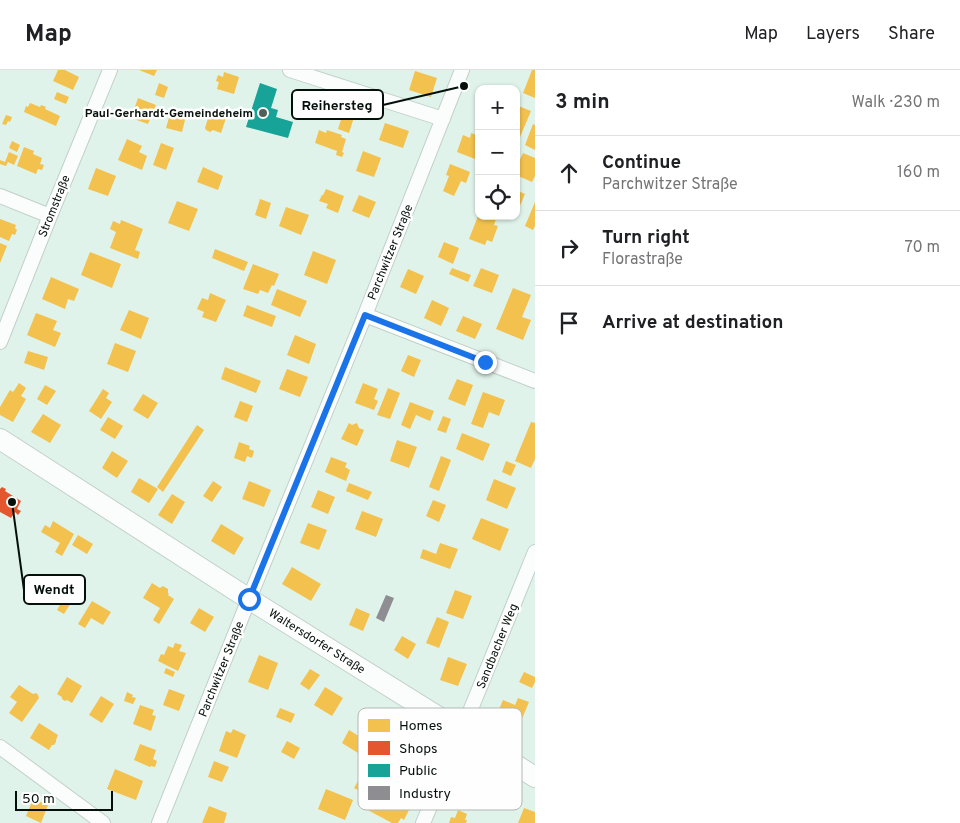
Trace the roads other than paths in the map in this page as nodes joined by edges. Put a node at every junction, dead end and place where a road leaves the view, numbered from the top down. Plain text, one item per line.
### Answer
1 (110, 70) edge
2 (290, 70) edge
3 (462, 70) edge
4 (444, 119) junction
5 (0, 196) edge
6 (50, 216) junction
7 (365, 315) junction
8 (0, 342) edge
9 (535, 381) edge
10 (0, 439) edge
11 (535, 552) edge
12 (249, 599) junction
13 (425, 708) edge
14 (471, 708) edge
15 (0, 747) edge
16 (522, 769) edge
17 (535, 777) edge
18 (428, 810) edge
19 (103, 823) edge
20 (159, 823) edge
21 (423, 823) edge

1 - 6 street, Stromstraße
2 - 4 street
3 - 4 street, Parchwitzer Straße
4 - 7 street, Parchwitzer Straße
5 - 6 street
6 - 8 street, Stromstraße
7 - 9 street
7 - 12 street, Parchwitzer Straße
10 - 12 street, Waltersdorfer Straße
11 - 14 street, Sandbacher Weg
12 - 13 street, Waltersdorfer Straße
12 - 20 street, Parchwitzer Straße
15 - 19 street
16 - 17 street, Waltersdorfer Straße
18 - 21 street, Sandbacher Weg

